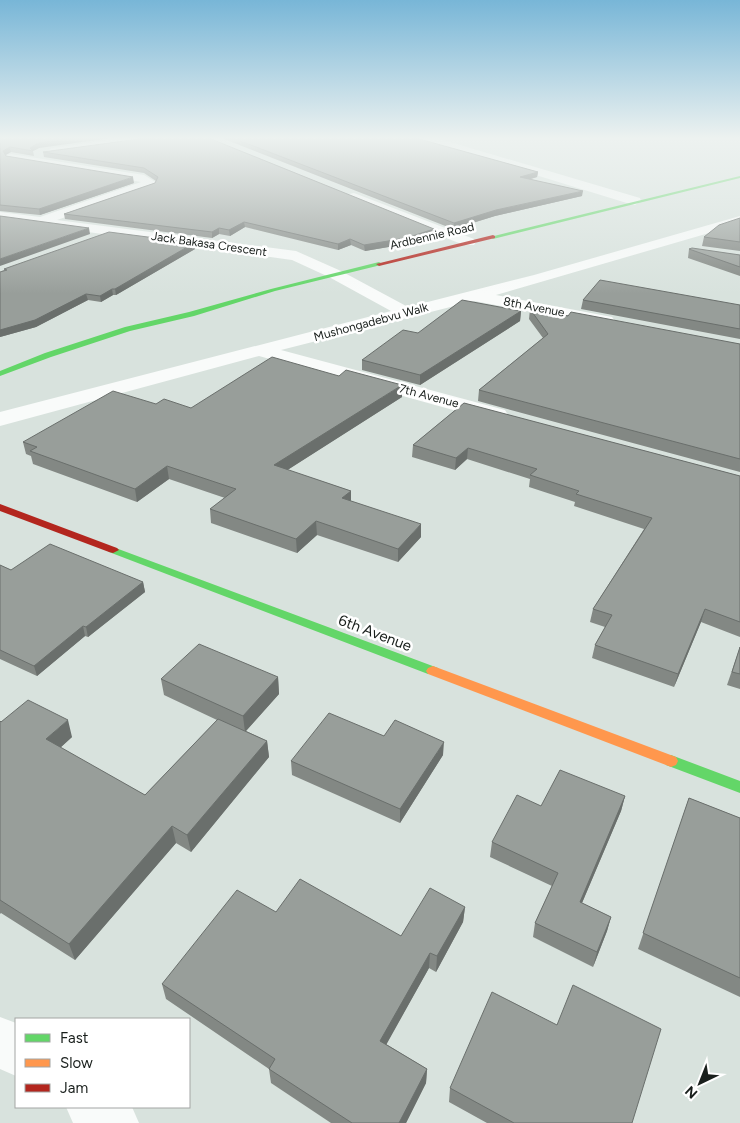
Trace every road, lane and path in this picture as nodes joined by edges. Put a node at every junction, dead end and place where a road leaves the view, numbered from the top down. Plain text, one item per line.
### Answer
1 (132, 189) edge
2 (596, 189) edge
3 (686, 189) edge
4 (341, 192) edge
5 (635, 201) junction
6 (0, 216) edge
7 (740, 220) edge
8 (40, 221) junction
9 (469, 242) junction
10 (654, 244) junction
11 (692, 250) edge
12 (335, 274) junction
13 (474, 296) junction
14 (405, 312) junction
15 (191, 314) junction
16 (626, 325) edge
17 (144, 338) dead end
18 (262, 351) junction
19 (0, 374) edge
20 (0, 419) edge
21 (520, 421) edge
22 (0, 507) edge
23 (740, 787) edge
24 (0, 1040) edge
25 (15, 1051) edge
26 (93, 1108) edge
27 (114, 1123) edge

1 - 8 street
2 - 5 street
3 - 5 main road, Ardbennie Road
4 - 9 street
5 - 9 main road, Ardbennie Road
6 - 8 street, Jack Bakasa Crescent
7 - 10 street, Mushongadebvu Walk
8 - 12 street, Jack Bakasa Crescent
9 - 12 main road, Ardbennie Road
10 - 11 street
10 - 13 street, Mushongadebvu Walk
12 - 14 street, Jack Bakasa Crescent
12 - 15 main road, Ardbennie Road
13 - 14 street, Mushongadebvu Walk
13 - 16 street, 8th Avenue
14 - 18 street, Mushongadebvu Walk
15 - 17 main road, Ardbennie Road
15 - 19 main road, Ardbennie Road
18 - 20 street, Mushongadebvu Walk
18 - 21 street, 7th Avenue
22 - 23 main road, 6th Avenue
24 - 25 street
26 - 27 street

